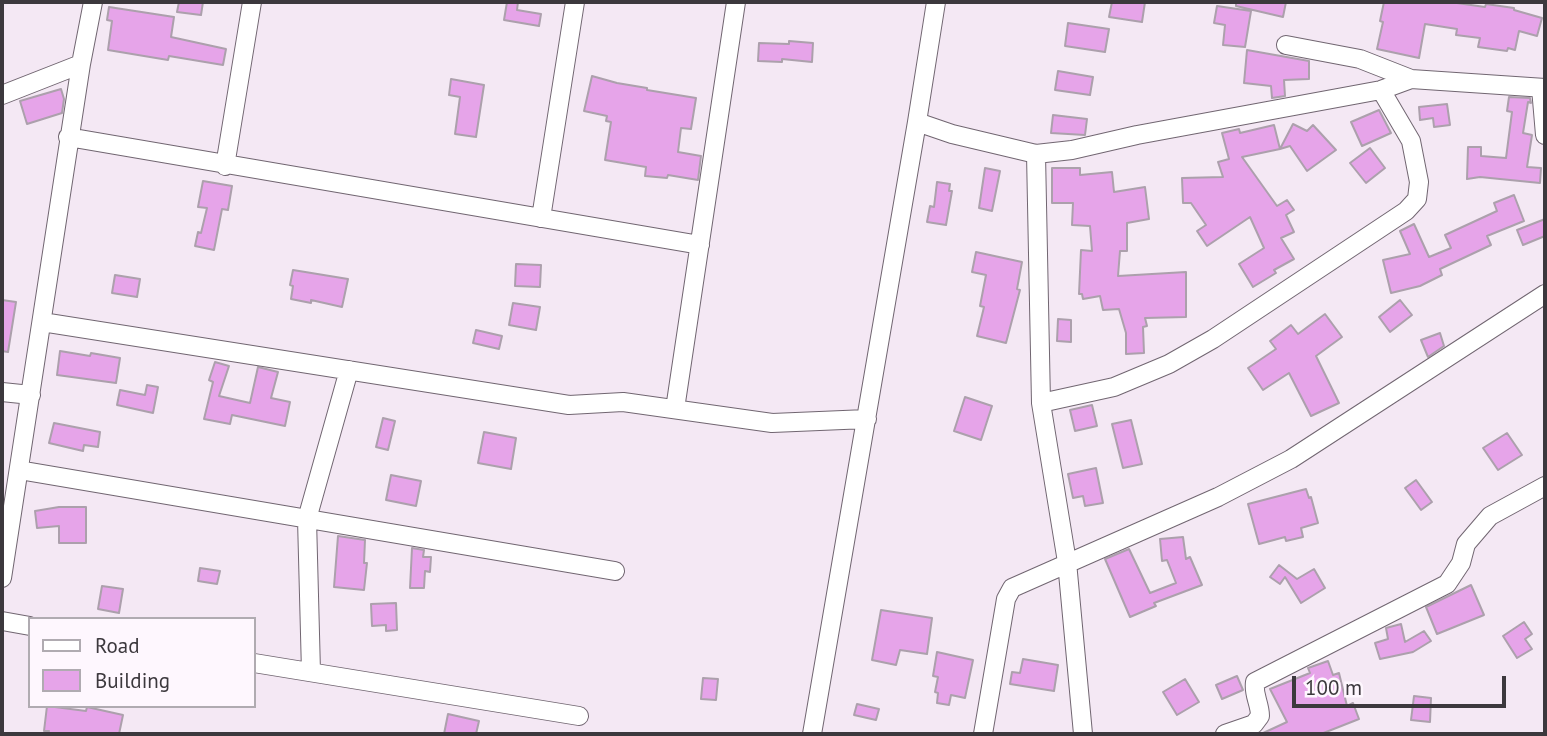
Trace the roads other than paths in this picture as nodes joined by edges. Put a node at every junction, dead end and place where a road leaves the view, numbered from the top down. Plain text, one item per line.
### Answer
1 (93, 2) edge
2 (252, 2) edge
3 (575, 2) edge
4 (737, 2) edge
5 (936, 2) edge
6 (1286, 45) dead end
7 (81, 64) junction
8 (1411, 79) junction
9 (1543, 88) edge
10 (1381, 90) junction
11 (2, 94) edge
12 (917, 122) junction
13 (1545, 135) edge
14 (68, 138) junction
15 (1036, 154) junction
16 (225, 166) junction
17 (541, 218) junction
18 (700, 244) junction
19 (1545, 294) edge
20 (42, 322) junction
21 (349, 370) junction
22 (2, 392) edge
23 (31, 395) junction
24 (1041, 403) junction
25 (675, 409) junction
26 (867, 419) junction
27 (19, 470) junction
28 (1545, 486) edge
29 (307, 519) junction
30 (1067, 562) junction
31 (615, 571) dead end
32 (2, 578) edge
33 (2, 621) edge
34 (28, 626) edge
35 (256, 663) edge
36 (311, 672) junction
37 (579, 716) dead end
38 (812, 734) edge
39 (983, 734) edge
40 (1083, 734) edge
41 (1225, 734) edge

1 - 7 street
2 - 16 street
3 - 17 street
4 - 18 street
5 - 12 street
6 - 8 street
7 - 11 street
7 - 14 street
8 - 9 street
8 - 10 street
9 - 13 street
10 - 15 street
10 - 24 street
12 - 15 street
12 - 26 street
14 - 16 street
14 - 20 street
15 - 24 street
16 - 17 street
17 - 18 street
18 - 25 street
19 - 30 street
20 - 21 street
20 - 23 street
21 - 25 street
21 - 29 street
22 - 23 street
23 - 27 street
24 - 30 street
25 - 26 street
26 - 38 street
27 - 29 street
27 - 32 street
28 - 41 street
29 - 31 street
29 - 36 street
30 - 39 street
30 - 40 street
33 - 34 street
35 - 36 street
36 - 37 street

